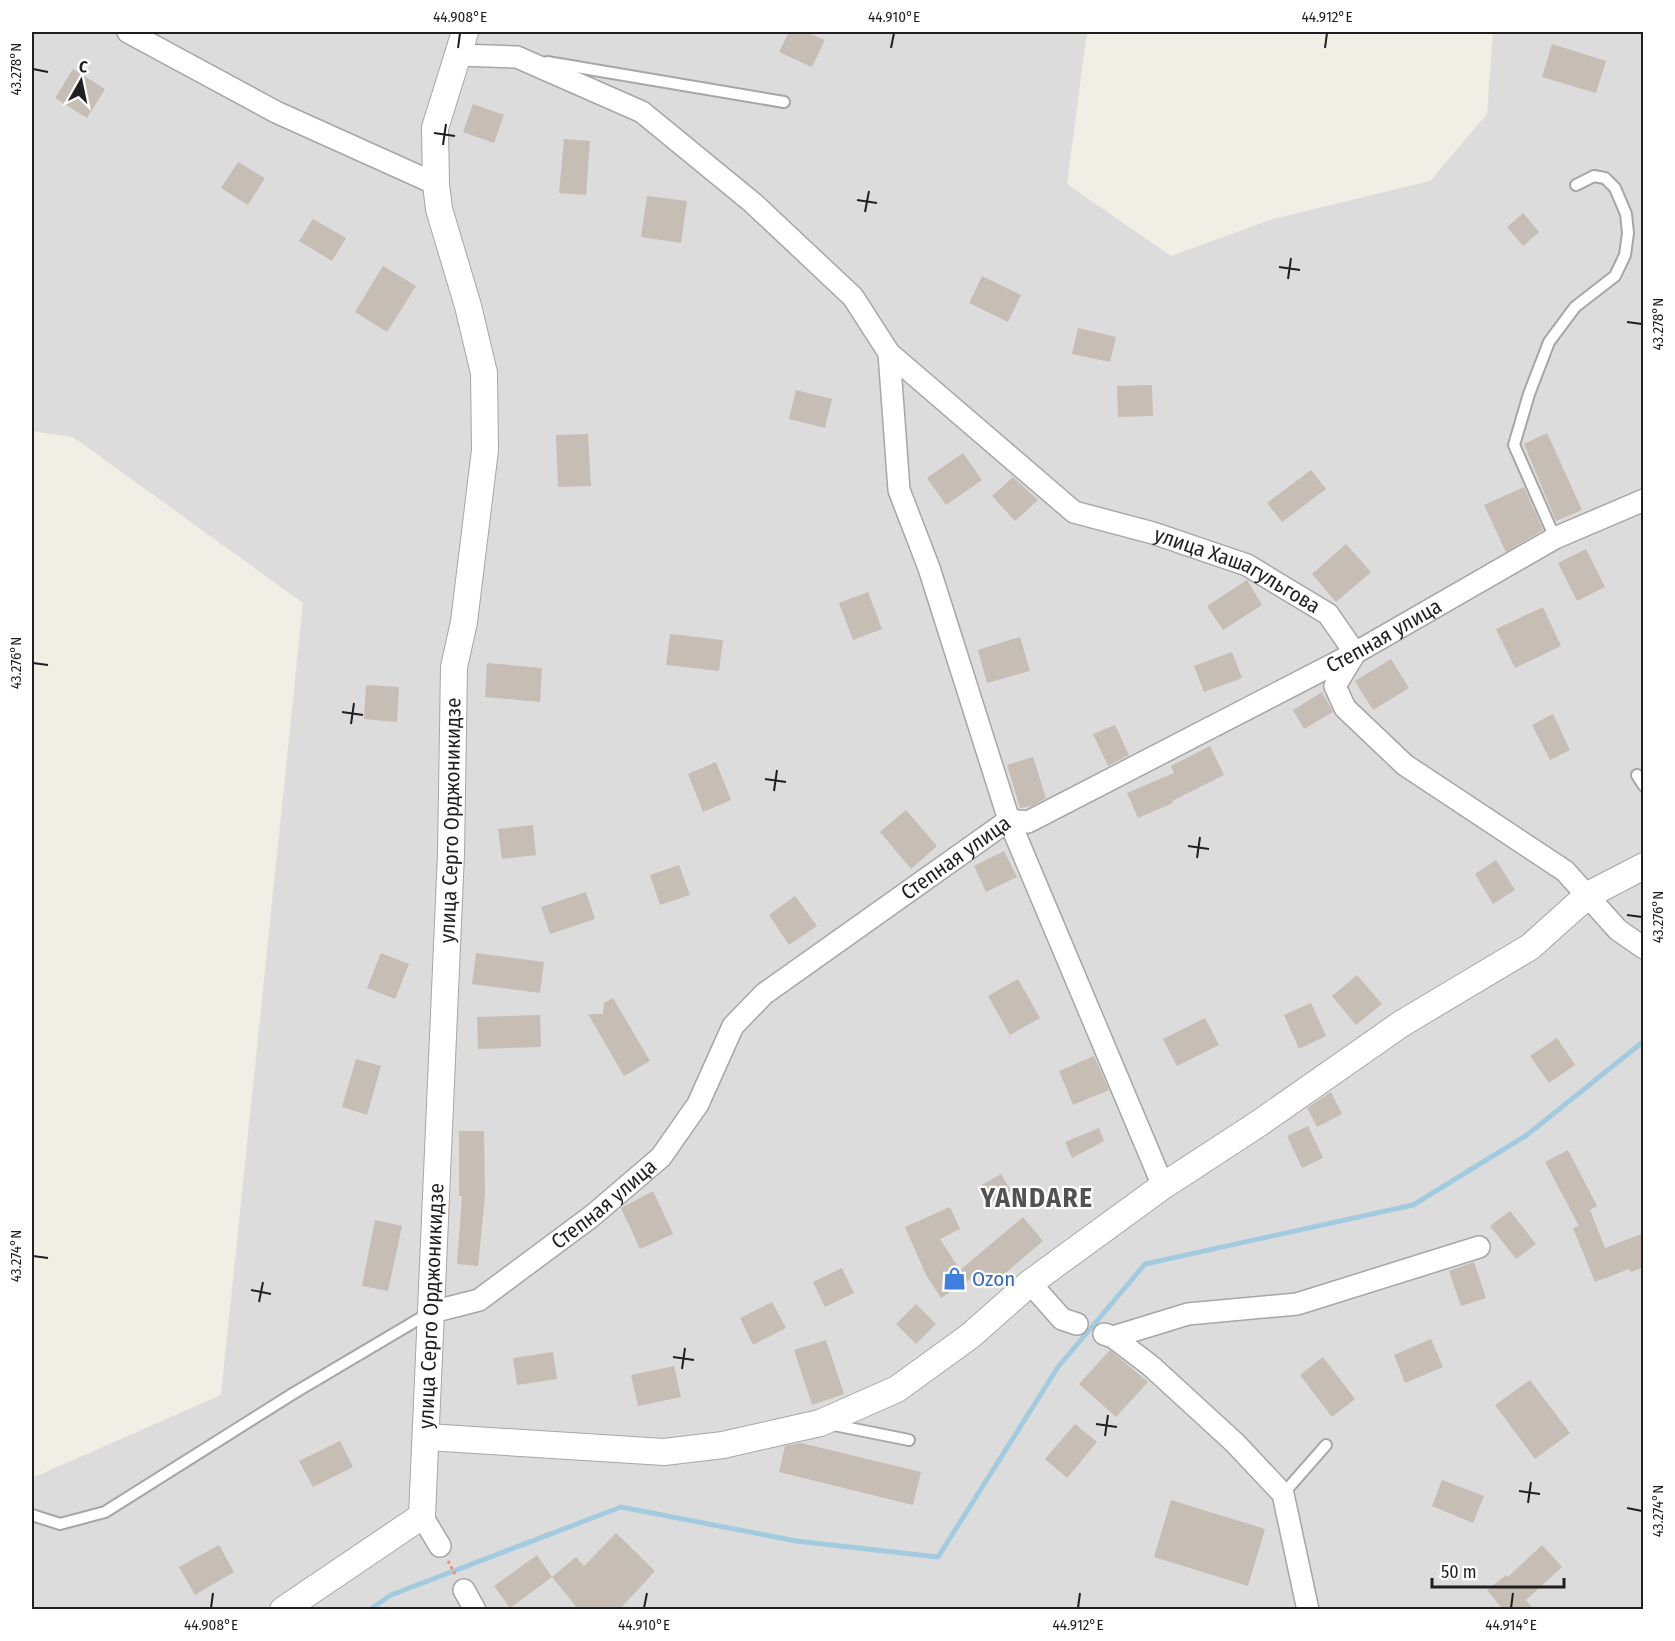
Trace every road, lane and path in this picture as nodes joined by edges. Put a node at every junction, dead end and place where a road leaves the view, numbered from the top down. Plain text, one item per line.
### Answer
1 (128, 32) edge
2 (461, 43) edge
3 (517, 57) junction
4 (784, 102) dead end
5 (436, 184) junction
6 (1576, 185) dead end
7 (889, 353) junction
8 (1644, 500) edge
9 (1555, 538) junction
10 (1356, 653) junction
11 (1637, 775) dead end
12 (1644, 786) edge
13 (1009, 820) junction
14 (1644, 866) edge
15 (1588, 895) junction
16 (1644, 948) edge
17 (1163, 1186) junction
18 (1479, 1247) dead end
19 (1030, 1283) junction
20 (432, 1312) junction
21 (1077, 1324) dead end
22 (820, 1423) junction
23 (427, 1437) junction
24 (909, 1440) dead end
25 (1326, 1445) dead end
26 (1283, 1494) junction
27 (32, 1515) edge
28 (422, 1516) junction
29 (440, 1546) joint
30 (464, 1590) joint
31 (283, 1610) edge
32 (475, 1610) edge
33 (1308, 1610) edge

1 - 5 street
2 - 3 street
2 - 5 street, улица Серго Орджоникидзе
3 - 4 lane
3 - 7 street
5 - 20 street, улица Серго Орджоникидзе
6 - 9 lane
7 - 10 street, улица Хашагульгова
7 - 13 street
8 - 9 street, Степная улица
9 - 10 street, Степная улица
10 - 13 street, Степная улица
10 - 15 street
11 - 12 lane
13 - 17 street
13 - 20 street, Степная улица
14 - 15 street
15 - 16 street
15 - 17 street
17 - 19 street
18 - 26 street
19 - 21 street
19 - 22 street
20 - 23 street, улица Серго Орджоникидзе
20 - 27 lane
22 - 23 street
22 - 24 lane
23 - 28 street, улица Серго Орджоникидзе
25 - 26 lane
26 - 33 street
28 - 29 street
28 - 31 street
29 - 30 path
30 - 32 street

